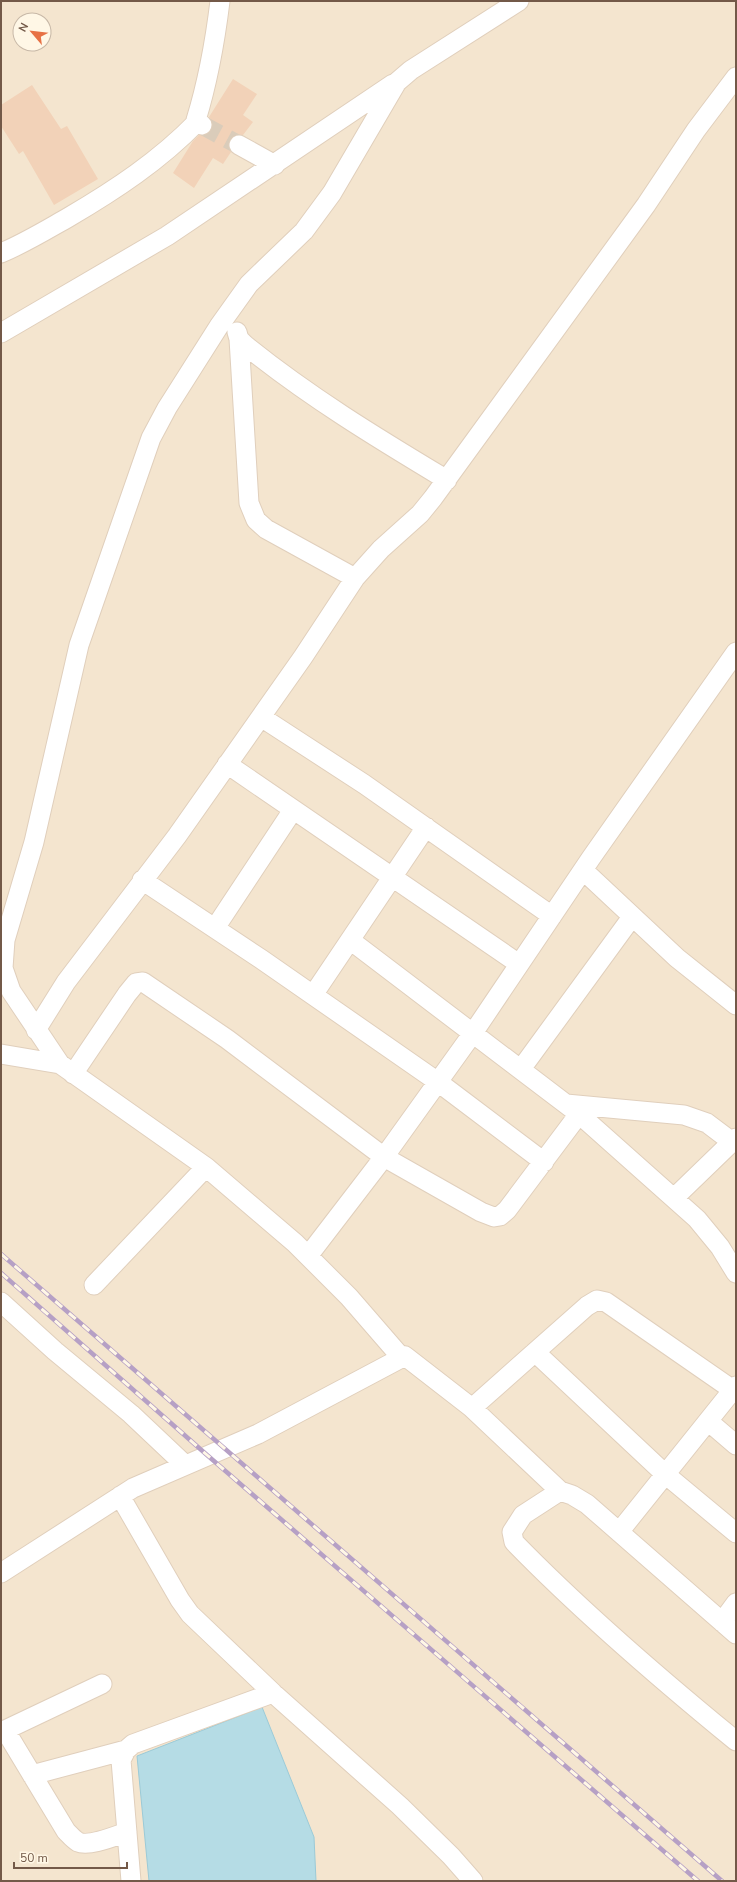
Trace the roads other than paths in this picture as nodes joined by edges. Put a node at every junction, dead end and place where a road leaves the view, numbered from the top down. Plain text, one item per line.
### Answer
1 (220, 1) edge
2 (519, 1) edge
3 (736, 77) edge
4 (397, 82) junction
5 (239, 145) tunnel mouth
6 (275, 165) junction
7 (1, 253) edge
8 (232, 308) junction
9 (1, 333) edge
10 (239, 339) junction
11 (447, 480) junction
12 (355, 578) junction
13 (736, 652) edge
14 (261, 716) junction
15 (227, 764) junction
16 (294, 810) junction
17 (426, 827) junction
18 (583, 870) junction
19 (393, 878) junction
20 (142, 880) junction
21 (552, 916) junction
22 (632, 917) junction
23 (6, 919) edge
24 (215, 928) junction
25 (350, 940) junction
26 (519, 964) junction
27 (312, 995) junction
28 (736, 1005) edge
29 (36, 1030) junction
30 (473, 1033) junction
31 (1, 1054) edge
32 (66, 1069) junction
33 (521, 1069) junction
34 (438, 1082) junction
35 (573, 1109) junction
36 (734, 1140) edge
37 (384, 1157) junction
38 (544, 1162) junction
39 (206, 1168) junction
40 (674, 1198) junction
41 (308, 1256) junction
42 (736, 1273) edge
43 (94, 1285) dead end
44 (1, 1302) edge
45 (535, 1352) junction
46 (401, 1357) junction
47 (734, 1388) edge
48 (472, 1408) junction
49 (708, 1421) junction
50 (736, 1446) edge
51 (184, 1464) junction
52 (665, 1474) junction
53 (560, 1491) junction
54 (120, 1496) junction
55 (619, 1532) junction
56 (736, 1533) edge
57 (1, 1572) edge
58 (736, 1603) edge
59 (722, 1622) junction
60 (736, 1634) edge
61 (102, 1684) dead end
62 (273, 1693) junction
63 (3, 1731) edge
64 (736, 1740) edge
65 (126, 1750) junction
66 (32, 1775) junction
67 (127, 1832) junction
68 (131, 1881) edge
69 (472, 1881) edge

1 - 7 street
2 - 4 street
3 - 11 street
4 - 6 street
4 - 8 street
5 - 6 street
6 - 9 street
8 - 10 street
8 - 23 street
10 - 11 street
10 - 12 street
11 - 12 street
12 - 14 street
13 - 18 street
14 - 15 street
14 - 17 street
15 - 16 street
15 - 20 street
16 - 19 street
16 - 24 street
17 - 19 street
17 - 21 street
18 - 21 street
18 - 22 street
19 - 25 street
19 - 26 street
20 - 24 street
20 - 29 street
21 - 26 street
22 - 28 street
22 - 33 street
23 - 29 street
24 - 27 street
25 - 27 street
25 - 30 street
26 - 30 street
27 - 34 street
29 - 32 street
30 - 33 street
30 - 34 street
31 - 32 street
32 - 37 street
32 - 39 street
33 - 35 street
34 - 37 street
34 - 38 street
35 - 36 street
35 - 38 street
35 - 40 street
36 - 40 street
37 - 38 street
37 - 41 street
39 - 41 street
39 - 43 street
40 - 42 street
41 - 46 street
44 - 51 street
45 - 47 street
45 - 48 street
45 - 52 street
46 - 48 street
46 - 51 street
47 - 49 street
48 - 53 street
49 - 50 street
49 - 52 street
51 - 54 street
52 - 55 street
52 - 56 street
53 - 55 street
53 - 64 street
54 - 57 street
54 - 62 street
55 - 59 street
58 - 59 street
59 - 60 street
61 - 63 street
62 - 65 street
62 - 69 street
63 - 66 street
65 - 66 street
65 - 67 street
66 - 67 street
67 - 68 street

